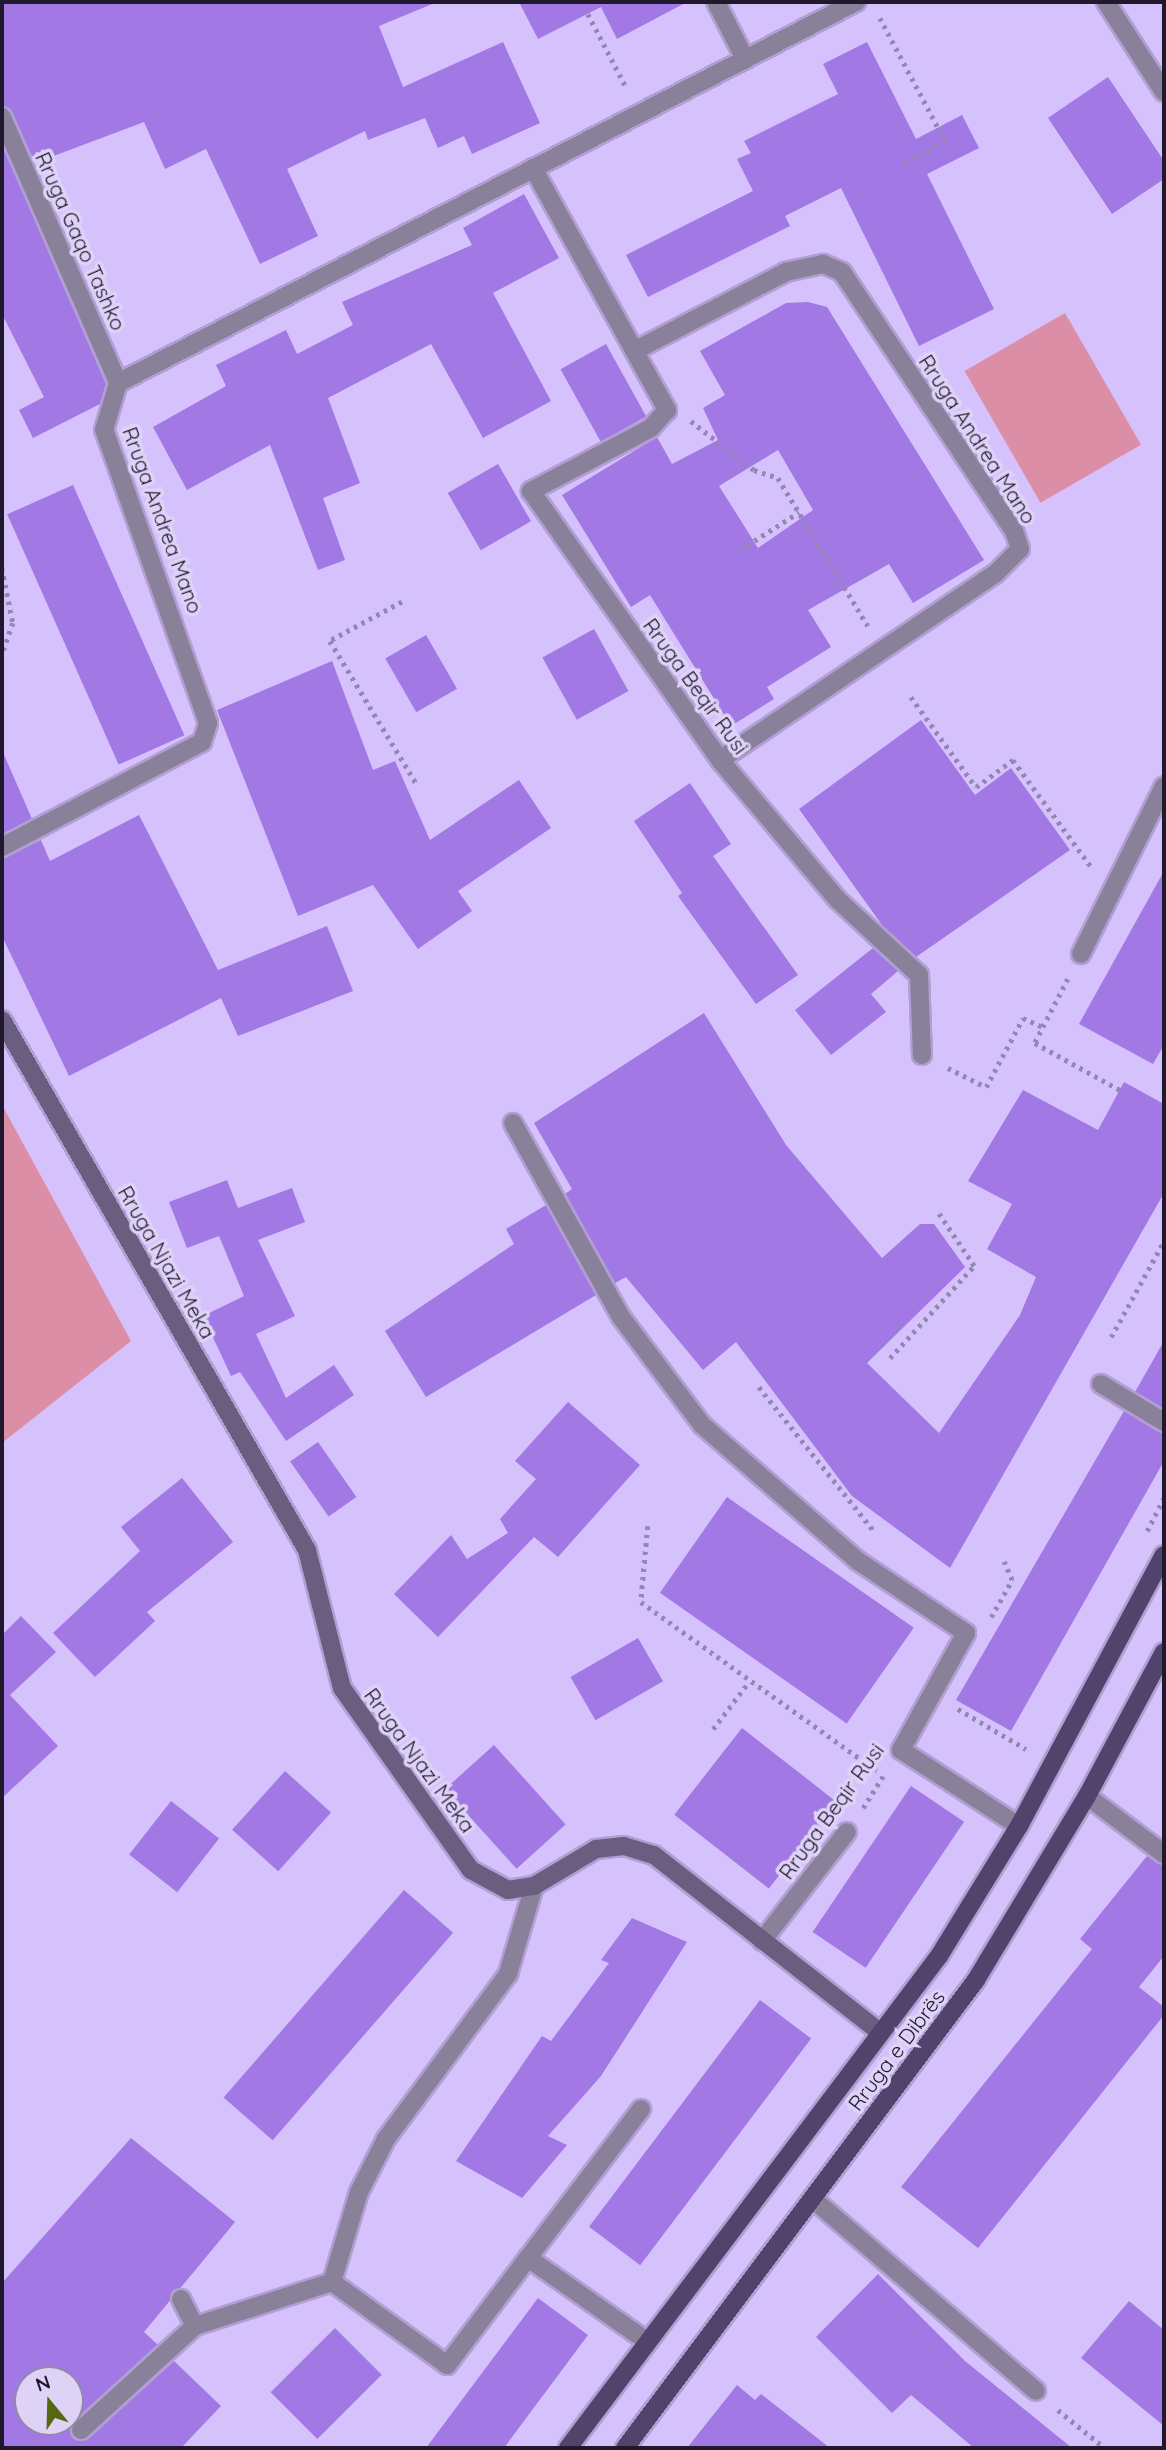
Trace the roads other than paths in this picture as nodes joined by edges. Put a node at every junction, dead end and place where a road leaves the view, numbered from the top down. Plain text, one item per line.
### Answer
1 (716, 2) edge
2 (856, 2) edge
3 (1107, 2) edge
4 (745, 59) junction
5 (1164, 92) edge
6 (2, 117) edge
7 (533, 167) junction
8 (636, 350) junction
9 (118, 383) junction
10 (720, 760) junction
11 (1164, 786) edge
12 (2, 847) edge
13 (1081, 954) road end
14 (2, 1020) edge
15 (922, 1055) road end
16 (513, 1123) dead end
17 (1101, 1384) dead end
18 (1164, 1422) edge
19 (1164, 1555) edge
20 (1164, 1652) edge
21 (1087, 1796) junction
22 (1019, 1826) junction
23 (847, 1832) road end
24 (1164, 1854) edge
25 (534, 1886) junction
26 (762, 1941) junction
27 (880, 2032) junction
28 (640, 2109) dead end
29 (813, 2199) junction
30 (528, 2258) junction
31 (332, 2282) junction
32 (181, 2299) dead end
33 (195, 2326) junction
34 (648, 2342) junction
35 (1036, 2391) road end
36 (84, 2427) edge
37 (568, 2448) edge
38 (625, 2448) edge

1 - 4 street
2 - 4 street
3 - 5 street
4 - 7 street
6 - 9 street, Rruga Gaqo Tashko
7 - 8 street
7 - 9 street
8 - 10 street, Rruga Beqir Rusi
8 - 10 street, Rruga Andrea Mano
9 - 12 street, Rruga Andrea Mano
10 - 15 street, Rruga Beqir Rusi
11 - 13 street
14 - 25 main road, Rruga Njazi Meka
16 - 22 street, Rruga Beqir Rusi
17 - 18 street
19 - 22 main road, Rruga e Dibrës
20 - 21 main road, Rruga e Dibrës
21 - 24 street
21 - 29 main road, Rruga e Dibrës
22 - 27 main road, Rruga e Dibrës
23 - 26 street, Rruga Beqir Rusi
25 - 26 main road
25 - 31 street
26 - 27 main road
27 - 34 main road, Rruga e Dibrës
28 - 30 street
29 - 35 street
29 - 38 main road, Rruga e Dibrës
30 - 31 street
30 - 34 street
31 - 33 street
32 - 33 street
33 - 36 street
34 - 37 main road, Rruga e Dibrës

